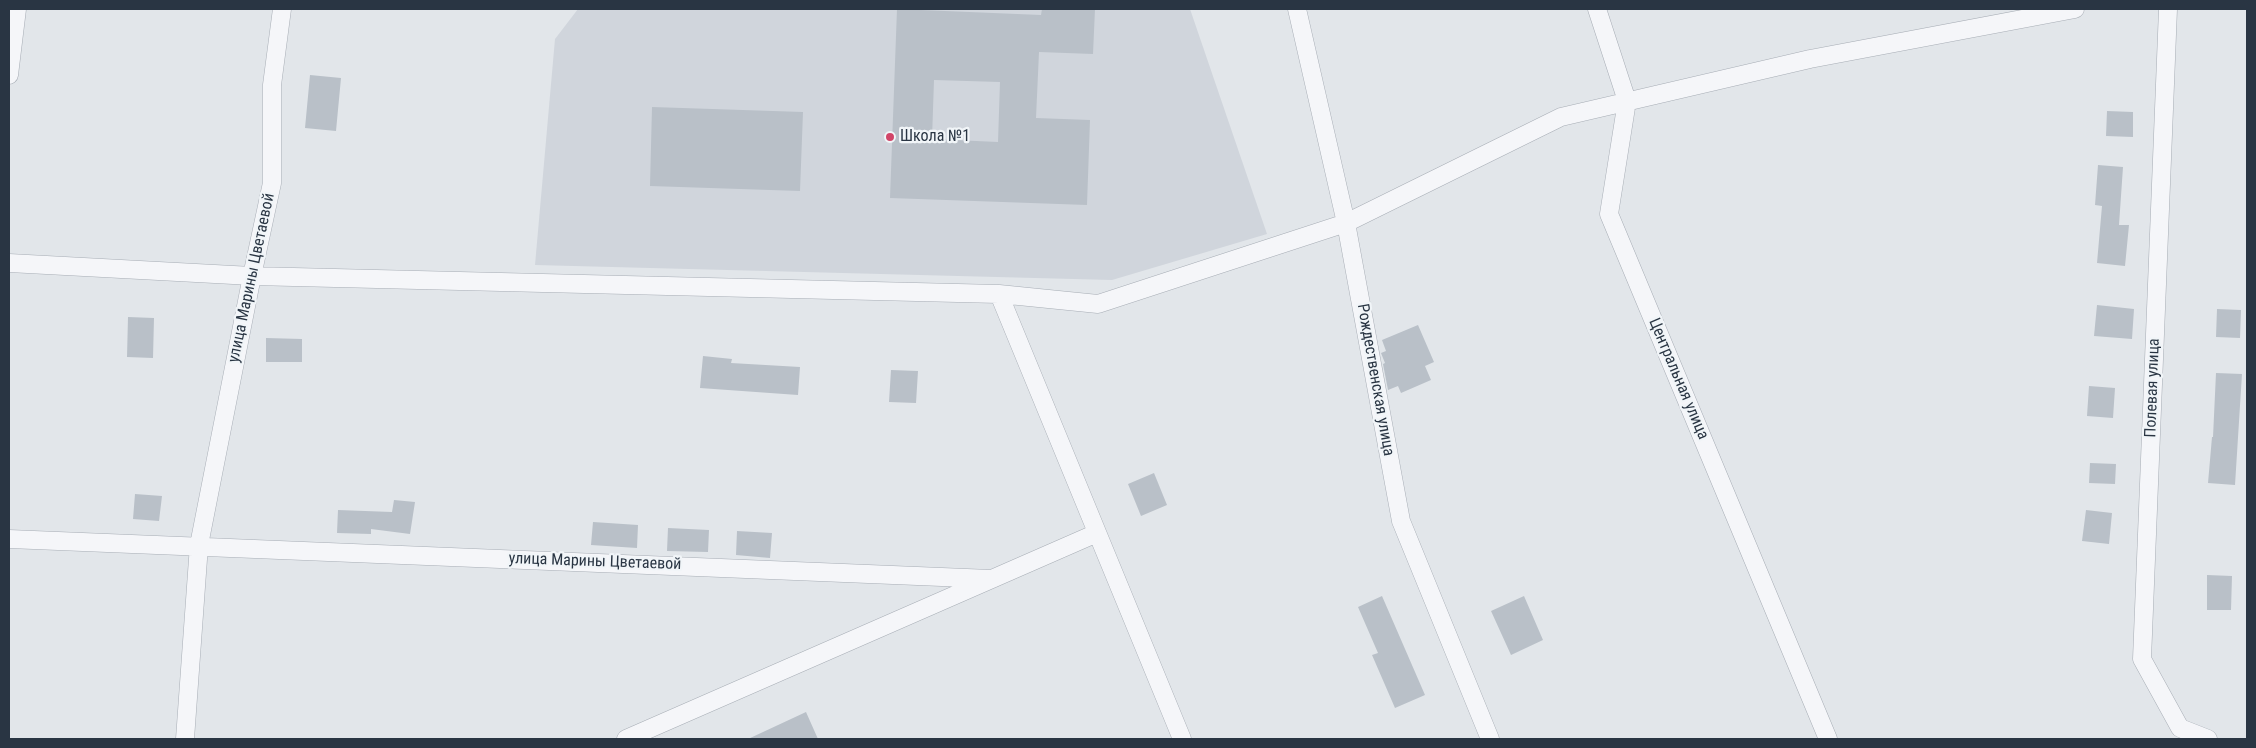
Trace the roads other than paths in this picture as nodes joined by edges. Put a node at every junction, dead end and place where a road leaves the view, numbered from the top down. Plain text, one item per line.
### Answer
1 (17, 9) edge
2 (282, 9) edge
3 (1297, 9) edge
4 (1597, 9) edge
5 (2075, 9) edge
6 (2168, 9) edge
7 (9, 75) edge
8 (1627, 101) junction
9 (1346, 223) junction
10 (9, 263) edge
11 (252, 276) junction
12 (999, 294) junction
13 (1097, 533) junction
14 (9, 539) edge
15 (199, 545) junction
16 (991, 580) junction
17 (185, 739) edge
18 (626, 739) edge
19 (1182, 739) edge
20 (1490, 739) edge
21 (1828, 739) edge
22 (2208, 739) edge

1 - 7 street
2 - 11 street, улица Марины Цветаевой
3 - 9 street, Рождественская улица
4 - 8 street, Центральная улица
5 - 8 street
6 - 22 street, Полевая улица
8 - 9 street
8 - 21 street, Центральная улица
9 - 12 street
9 - 20 street, Рождественская улица
10 - 11 street
11 - 12 street
11 - 15 street, улица Марины Цветаевой
12 - 13 street
13 - 16 street, улица Марины Цветаевой
13 - 19 street
14 - 15 street, улица Марины Цветаевой
15 - 16 street, улица Марины Цветаевой
15 - 17 street, улица Марины Цветаевой
16 - 18 street, улица Марины Цветаевой

